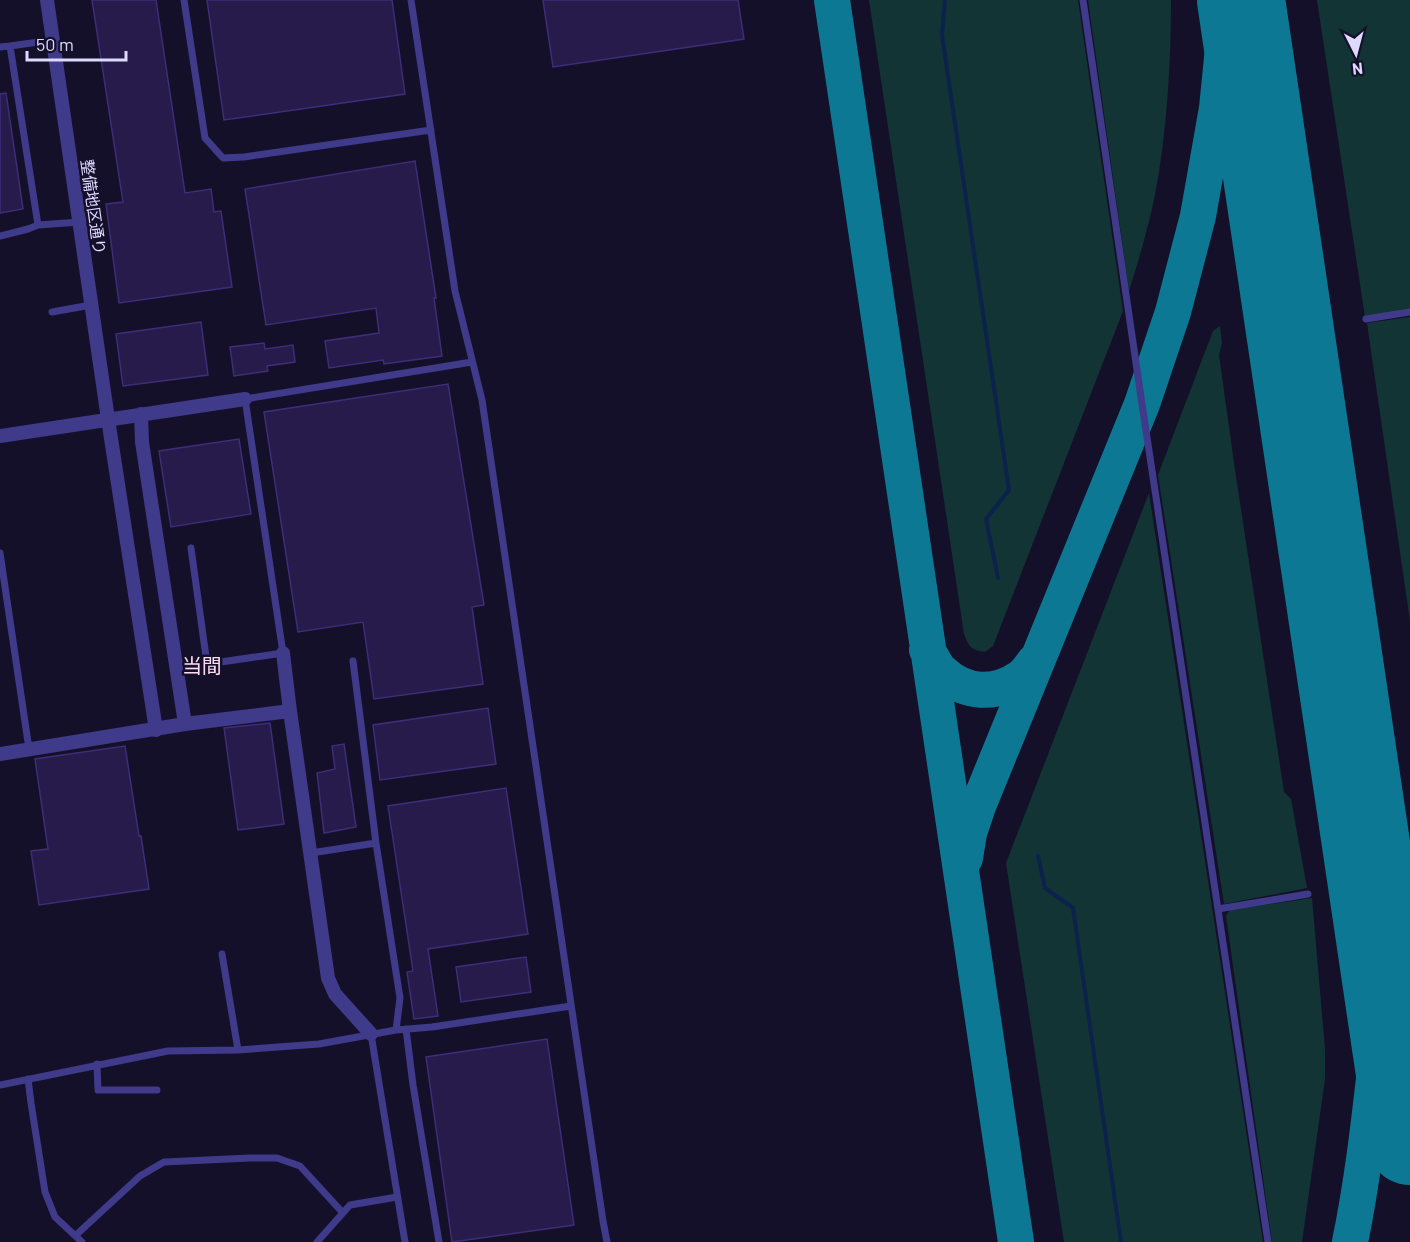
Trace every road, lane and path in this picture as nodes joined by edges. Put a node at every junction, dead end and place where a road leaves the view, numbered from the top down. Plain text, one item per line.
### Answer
1 (47, 0) edge
2 (184, 0) edge
3 (411, 0) edge
4 (1083, 0) edge
5 (53, 40) junction
6 (9, 46) junction
7 (0, 48) edge
8 (431, 130) junction
9 (80, 222) junction
10 (38, 225) junction
11 (0, 236) edge
12 (91, 305) junction
13 (52, 312) dead end
14 (1410, 312) edge
15 (1366, 319) dead end
16 (472, 362) junction
17 (245, 399) junction
18 (141, 414) junction
19 (108, 419) junction
20 (0, 436) edge
21 (191, 548) dead end
22 (0, 553) edge
23 (284, 654) junction
24 (353, 661) dead end
25 (290, 711) junction
26 (185, 724) junction
27 (156, 730) junction
28 (29, 750) junction
29 (0, 754) edge
30 (376, 843) junction
31 (311, 853) junction
32 (1308, 894) dead end
33 (1218, 909) junction
34 (222, 954) dead end
35 (572, 1006) junction
36 (406, 1029) junction
37 (396, 1030) junction
38 (371, 1034) junction
39 (238, 1050) junction
40 (97, 1064) junction
41 (28, 1079) junction
42 (0, 1084) edge
43 (157, 1090) dead end
44 (397, 1197) junction
45 (343, 1213) junction
46 (76, 1235) junction
47 (82, 1242) edge
48 (317, 1242) edge
49 (405, 1242) edge
50 (439, 1242) edge
51 (608, 1242) edge
52 (1268, 1242) edge

1 - 5 street, 整備地区通り
2 - 8 lane
3 - 8 lane
4 - 33 lane
5 - 6 lane
5 - 9 street, 整備地区通り
6 - 7 lane
6 - 10 lane
8 - 16 lane
9 - 10 lane
9 - 12 street, 整備地区通り
10 - 11 lane
12 - 13 lane
12 - 19 street, 整備地区通り
14 - 15 lane
16 - 17 lane
16 - 35 lane
17 - 18 street
17 - 23 lane
18 - 19 street
18 - 26 street
19 - 20 street
19 - 27 street, 整備地区通り
21 - 23 lane
22 - 28 lane
23 - 25 street
24 - 30 lane
25 - 26 street
25 - 31 street
26 - 27 street
27 - 28 street
28 - 29 street
30 - 31 lane
30 - 37 lane
31 - 38 street
32 - 33 lane
33 - 52 lane
34 - 39 lane
35 - 36 lane
35 - 51 lane
36 - 37 lane
36 - 50 lane
37 - 38 lane
38 - 39 lane
38 - 44 lane
39 - 40 lane
40 - 41 lane
40 - 43 lane
41 - 42 lane
41 - 46 lane
44 - 45 lane
44 - 49 lane
45 - 46 lane
45 - 48 lane
46 - 47 lane

